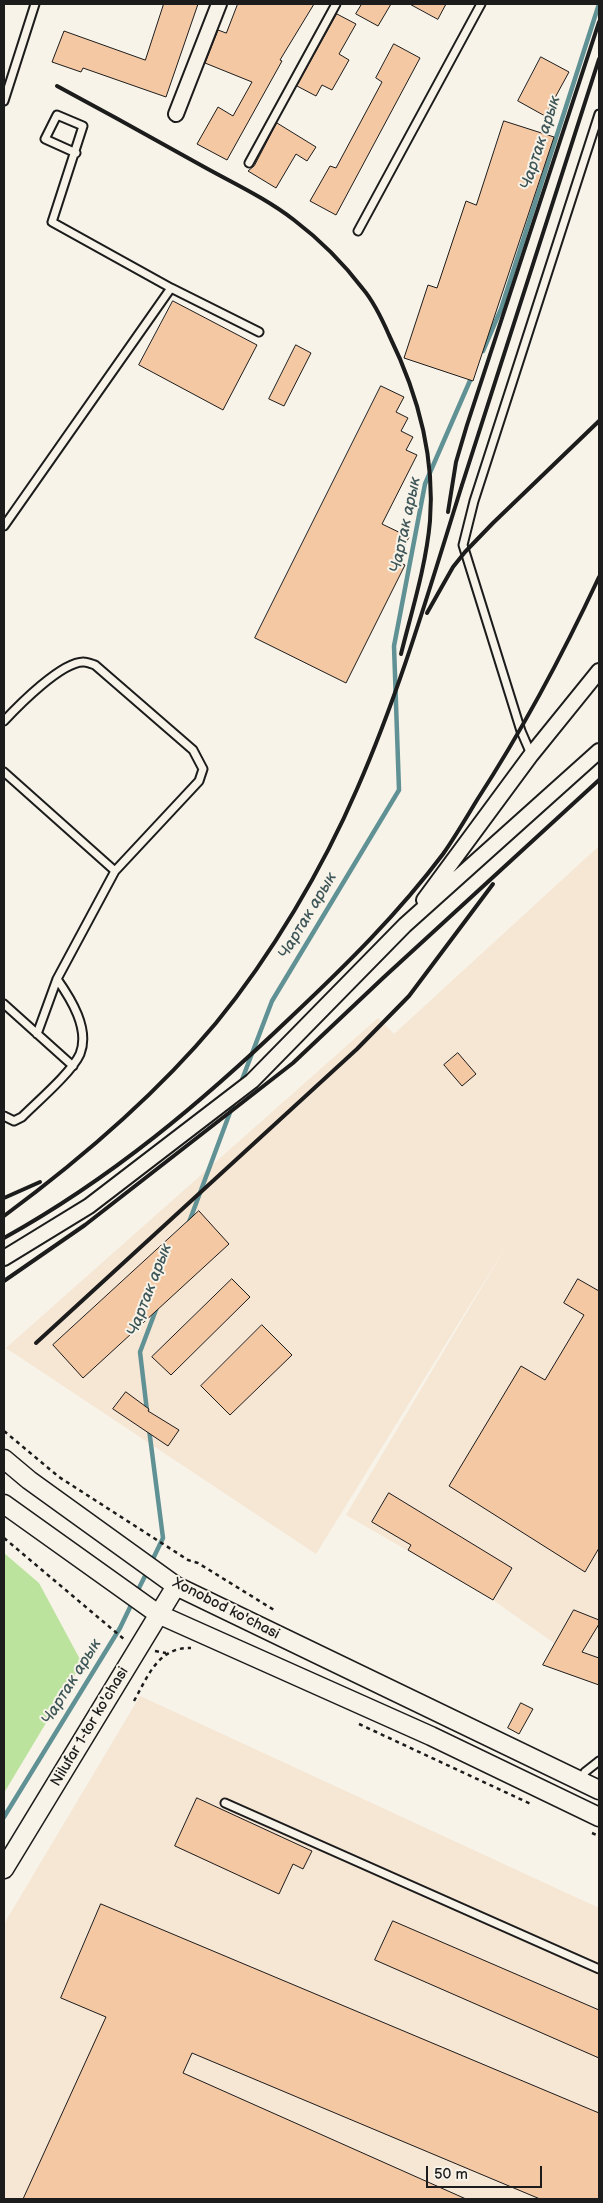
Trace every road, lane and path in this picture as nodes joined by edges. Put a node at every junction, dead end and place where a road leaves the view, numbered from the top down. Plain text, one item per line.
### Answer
1 (35, 4) edge
2 (220, 4) edge
3 (336, 4) edge
4 (481, 4) edge
5 (4, 101) edge
6 (176, 114) dead end
7 (599, 114) edge
8 (76, 153) junction
9 (248, 163) dead end
10 (358, 231) dead end
11 (171, 288) junction
12 (259, 332) dead end
13 (4, 526) edge
14 (599, 671) edge
15 (4, 722) edge
16 (599, 751) edge
17 (531, 755) junction
18 (4, 772) edge
19 (115, 871) junction
20 (405, 925) junction
21 (57, 979) junction
22 (4, 1004) edge
23 (36, 1034) junction
24 (73, 1066) junction
25 (4, 1116) edge
26 (4, 1258) edge
27 (4, 1431) edge
28 (4, 1459) edge
29 (4, 1504) edge
30 (4, 1538) edge
31 (176, 1586) junction
32 (274, 1610) dead end
33 (158, 1614) junction
34 (193, 1648) dead end
35 (137, 1649) junction
36 (166, 1653) junction
37 (134, 1701) dead end
38 (441, 1715) junction
39 (359, 1724) dead end
40 (431, 1736) junction
41 (599, 1762) edge
42 (583, 1777) junction
43 (599, 1790) edge
44 (226, 1803) dead end
45 (537, 1807) dead end
46 (599, 1817) edge
47 (590, 1832) dead end
48 (599, 1836) edge
49 (4, 1869) edge
50 (599, 1970) edge

1 - 5 lane
2 - 6 street
3 - 9 lane
4 - 10 lane
7 - 17 lane
8 - 8 lane
8 - 11 lane
11 - 12 lane
11 - 13 lane
14 - 17 street
15 - 19 lane
16 - 20 street
17 - 20 street
18 - 19 lane
19 - 21 lane
20 - 26 street
21 - 23 lane
21 - 24 lane
22 - 23 lane
23 - 24 lane
24 - 25 lane
27 - 32 path
28 - 31 street, Xonobod ko'chasi
29 - 33 street, Xonobod ko'chasi
30 - 35 path
31 - 33 street, Nilufar 1-tor ko'chasi
31 - 38 street, Xonobod ko'chasi
33 - 35 street, Nilufar 1-tor ko'chasi
33 - 40 street, Xonobod ko'chasi
34 - 36 path
35 - 36 path
35 - 49 street, Nilufar 1-tor ko'chasi
36 - 37 path
38 - 40 street
38 - 42 street, Xonobod ko'chasi
39 - 45 path
40 - 46 street, Xonobod ko'chasi
41 - 42 lane
42 - 43 street, Xonobod ko'chasi
44 - 50 lane
47 - 48 path

